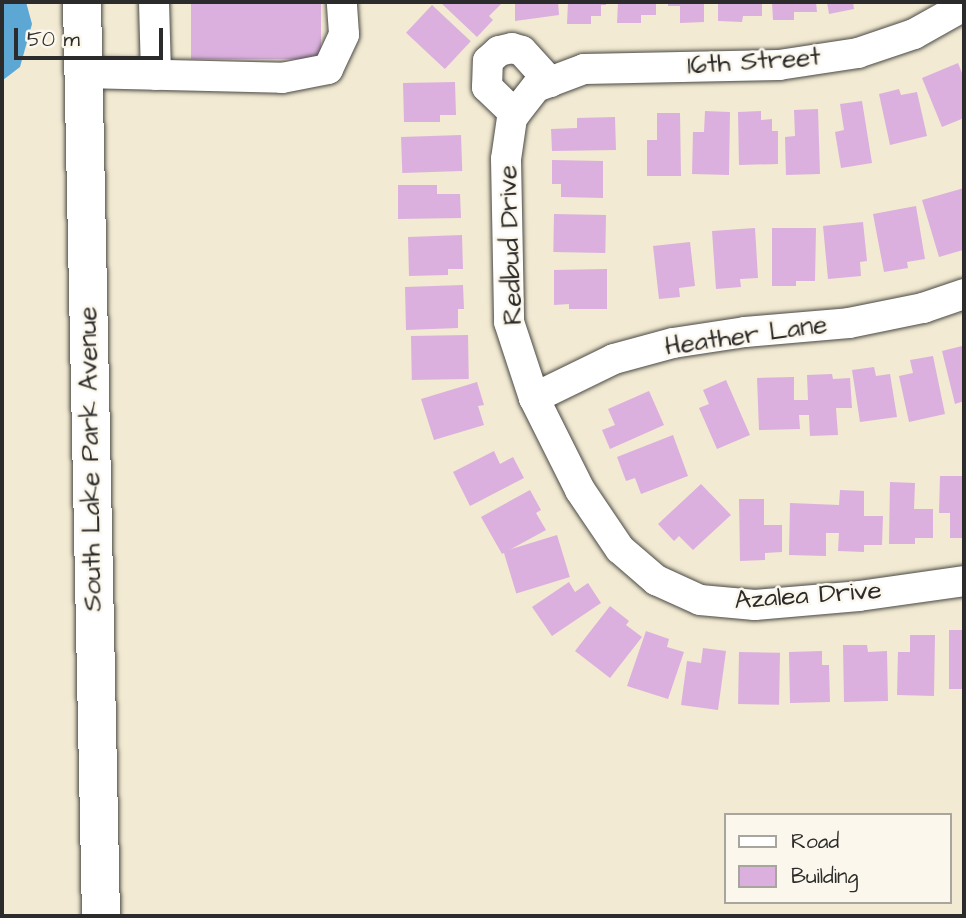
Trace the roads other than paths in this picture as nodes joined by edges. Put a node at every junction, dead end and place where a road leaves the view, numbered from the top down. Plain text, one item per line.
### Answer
1 (82, 2) edge
2 (155, 2) edge
3 (342, 2) edge
4 (964, 6) edge
5 (83, 74) junction
6 (156, 75) junction
7 (543, 85) junction
8 (515, 114) junction
9 (964, 294) edge
10 (534, 398) junction
11 (656, 580) joint
12 (964, 581) edge
13 (101, 916) edge

1 - 5 main road, South Lake Park Avenue
2 - 6 street
3 - 6 street
4 - 7 street, 16th Street
5 - 6 street
5 - 13 main road, South Lake Park Avenue
7 - 8 street, Redbud Drive
7 - 8 street
8 - 10 street, Redbud Drive
9 - 10 street, Heather Lane
10 - 11 street, Redbud Drive
11 - 12 street, Azalea Drive

